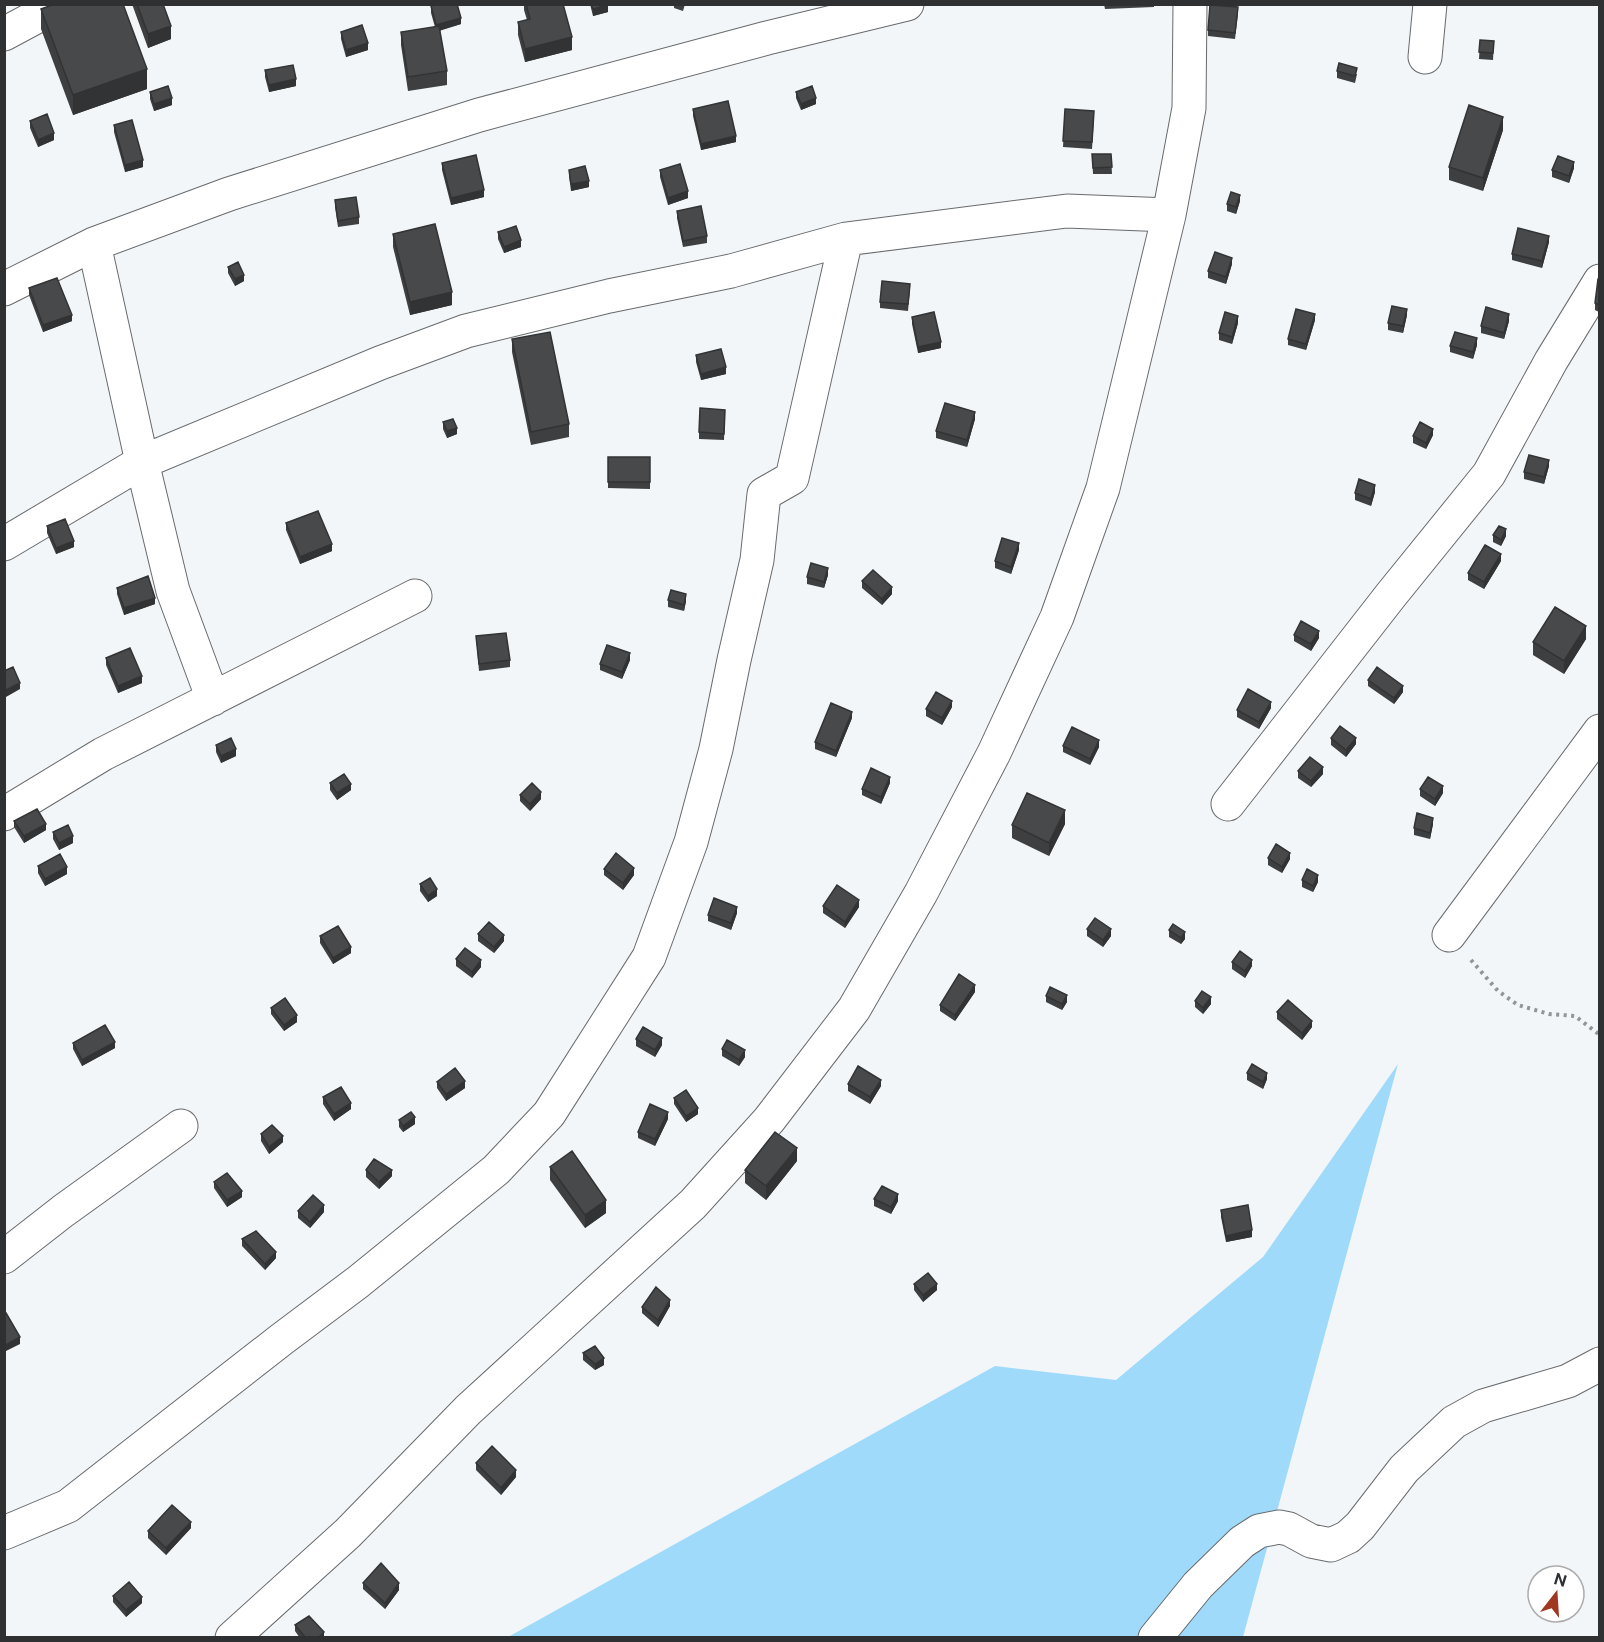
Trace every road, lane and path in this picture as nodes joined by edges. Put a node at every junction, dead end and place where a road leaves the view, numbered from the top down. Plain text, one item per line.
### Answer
1 (60, 4) edge
2 (907, 4) edge
3 (1190, 4) edge
4 (1430, 4) edge
5 (4, 34) edge
6 (1425, 57) dead end
7 (1169, 215) junction
8 (846, 239) junction
9 (94, 244) junction
10 (1599, 281) edge
11 (4, 289) edge
12 (142, 462) junction
13 (4, 544) edge
14 (415, 596) dead end
15 (213, 699) junction
16 (1599, 731) edge
17 (1228, 804) dead end
18 (4, 814) edge
19 (1449, 935) joint
20 (1599, 1035) edge
21 (181, 1126) dead end
22 (4, 1257) edge
23 (1599, 1364) edge
24 (4, 1533) edge
25 (232, 1638) edge
26 (1155, 1638) edge

1 - 5 street
2 - 9 street
3 - 7 street
4 - 6 street
7 - 8 street
7 - 25 street
8 - 12 street
8 - 24 street
9 - 11 street
9 - 12 street
10 - 17 street
12 - 13 street
12 - 15 street
14 - 15 street
15 - 18 street
16 - 19 street
19 - 20 path
21 - 22 street
23 - 26 street

